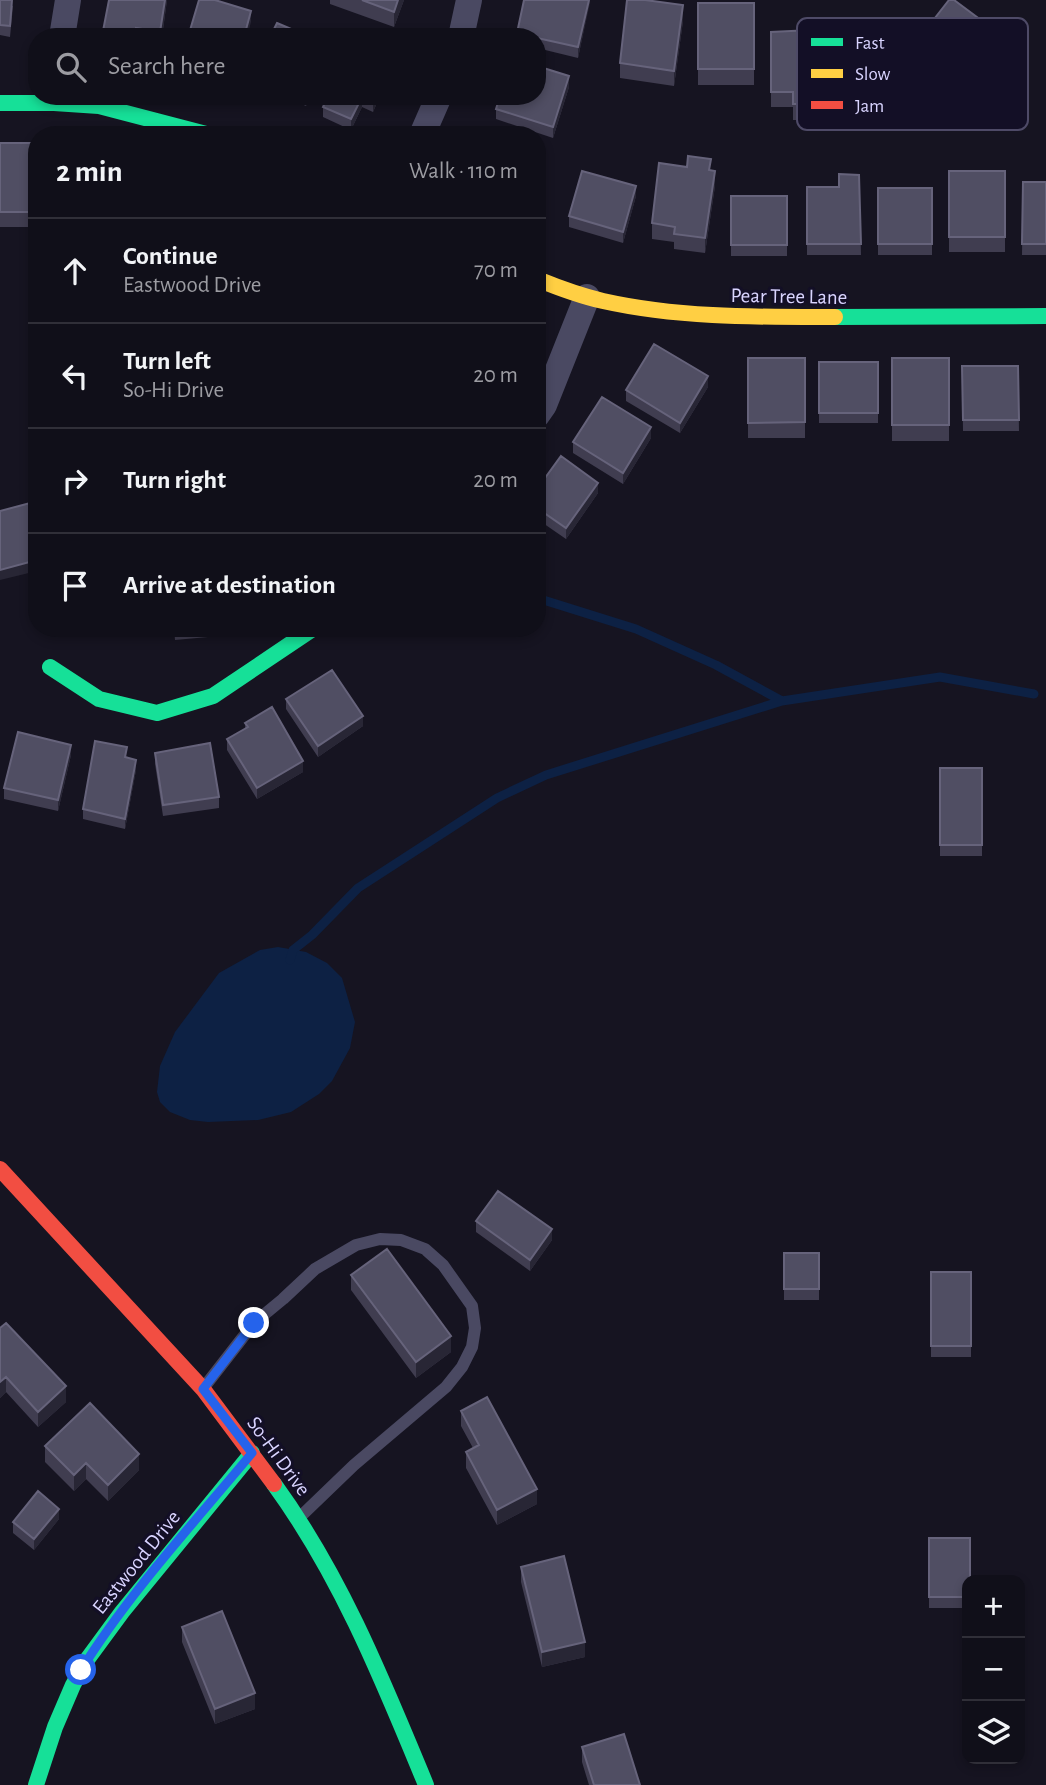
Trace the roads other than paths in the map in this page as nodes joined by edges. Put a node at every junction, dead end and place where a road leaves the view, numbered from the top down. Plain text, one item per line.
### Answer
1 (68, 0) edge
2 (469, 0) edge
3 (63, 28) edge
4 (463, 28) edge
5 (28, 101) edge
6 (0, 103) edge
7 (93, 105) edge
8 (435, 105) edge
9 (176, 126) edge
10 (426, 126) edge
11 (546, 283) edge
12 (587, 298) junction
13 (1046, 316) edge
14 (546, 400) edge
15 (301, 637) edge
16 (50, 667) dead end
17 (0, 1169) edge
18 (203, 1389) junction
19 (252, 1453) junction
20 (299, 1518) junction
21 (36, 1785) edge
22 (426, 1785) edge

1 - 3 street
2 - 4 street
5 - 6 street
7 - 9 street
8 - 10 street
11 - 12 street, Pear Tree Lane
12 - 13 street, Pear Tree Lane
12 - 14 street
15 - 16 street
17 - 18 street, So-Hi Drive
18 - 19 street, So-Hi Drive
18 - 20 lane
19 - 20 street, So-Hi Drive
19 - 21 street, Eastwood Drive
20 - 22 street, So-Hi Drive

